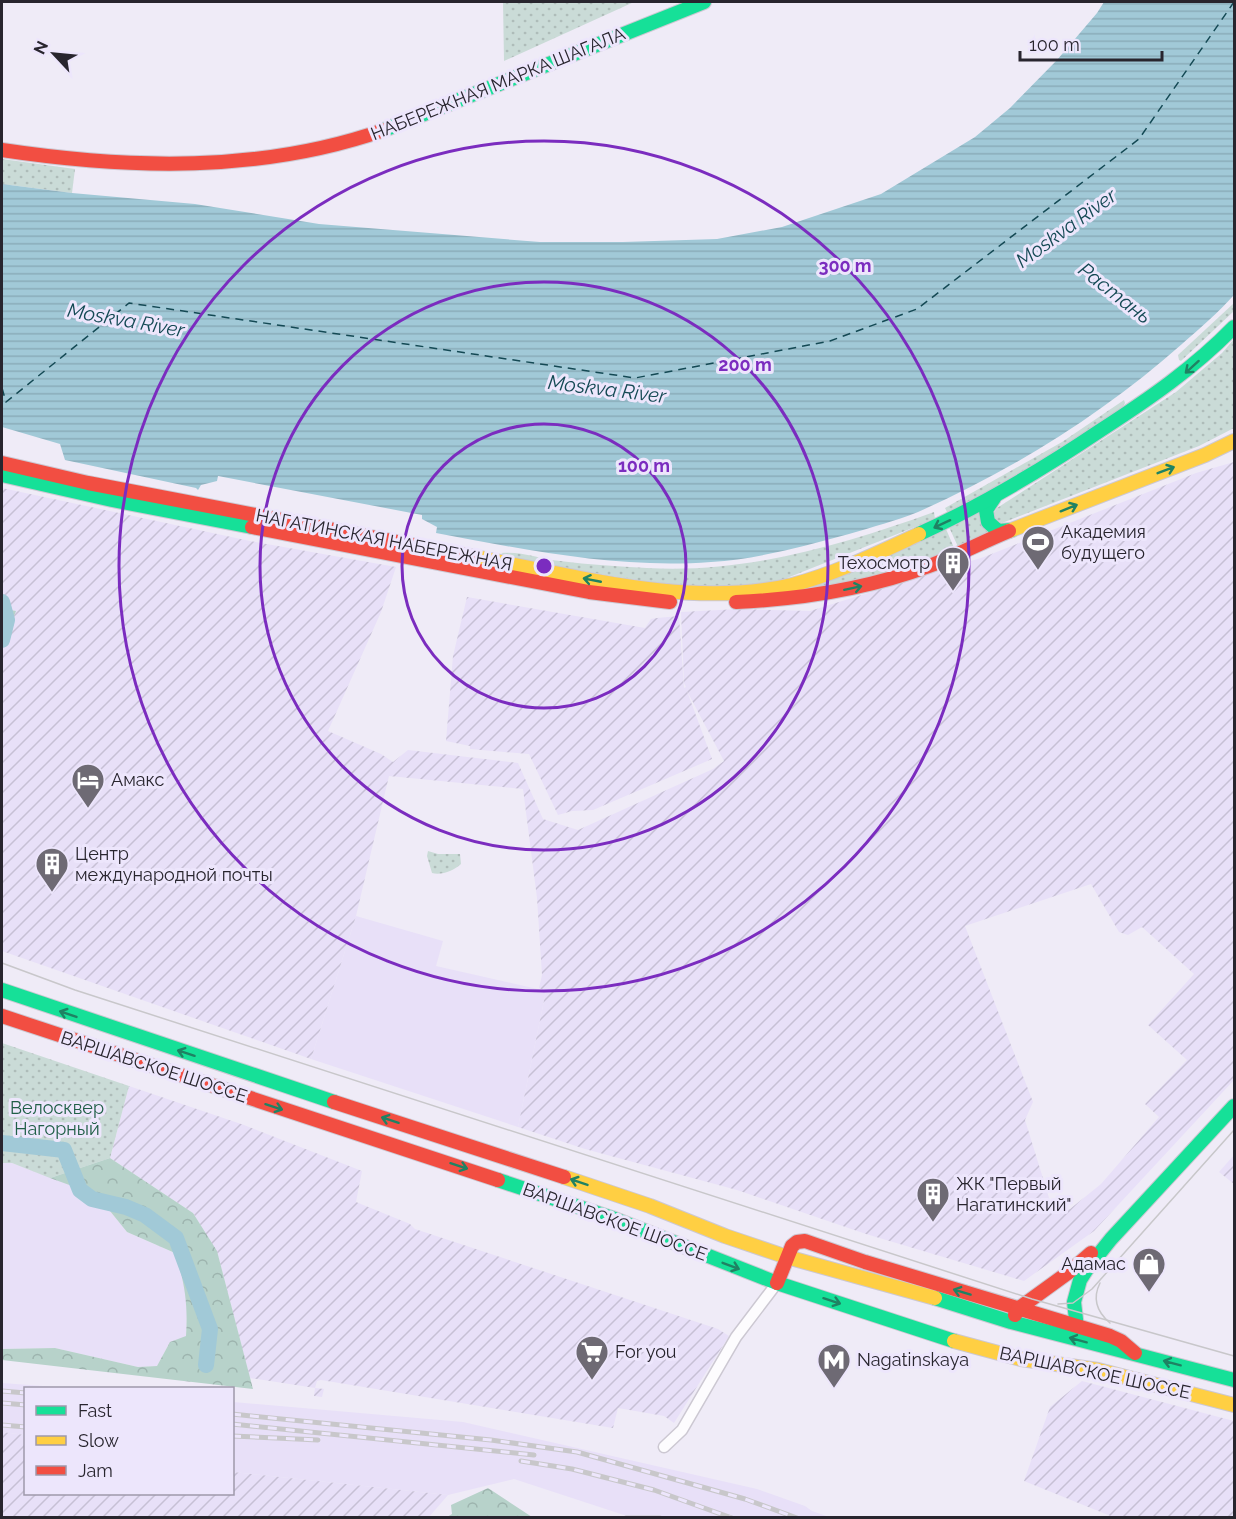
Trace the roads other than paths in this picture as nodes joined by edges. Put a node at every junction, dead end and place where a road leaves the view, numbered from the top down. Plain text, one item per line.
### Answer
1 (704, 2) edge
2 (2, 150) edge
3 (1234, 327) edge
4 (1234, 441) edge
5 (1234, 449) edge
6 (1205, 455) junction
7 (2, 463) edge
8 (2, 475) edge
9 (994, 498) junction
10 (1014, 529) junction
11 (2, 990) edge
12 (2, 1016) edge
13 (1234, 1106) edge
14 (1111, 1239) junction
15 (787, 1257) junction
16 (777, 1283) junction
17 (1018, 1309) junction
18 (1011, 1322) junction
19 (1077, 1328) junction
20 (1136, 1353) junction
21 (1234, 1380) edge
22 (1234, 1405) edge
23 (664, 1447) dead end

1 - 2 main road, НАБЕРЕЖНАЯ МАРКА ШАГАЛА
3 -> 9 main road, НАГАТИНСКАЯ НАБЕРЕЖНАЯ
4 - 6 main road, НАГАТИНСКАЯ НАБЕРЕЖНАЯ
5 - 6 main road
10 -> 6 main road, НАГАТИНСКАЯ НАБЕРЕЖНАЯ
9 -> 7 main road, НАГАТИНСКАЯ НАБЕРЕЖНАЯ
8 -> 10 main road, НАГАТИНСКАЯ НАБЕРЕЖНАЯ
9 - 10 main road
15 -> 11 main road, ВАРШАВСКОЕ ШОССЕ
12 -> 16 main road, ВАРШАВСКОЕ ШОССЕ
13 - 14 main road
14 - 17 main road
14 - 19 main road
15 - 16 main road
17 -> 15 main road
15 - 18 main road, ВАРШАВСКОЕ ШОССЕ
16 -> 22 main road, ВАРШАВСКОЕ ШОССЕ
16 - 23 street
17 - 18 main road
17 - 19 main road
20 -> 18 main road, ВАРШАВСКОЕ ШОССЕ
19 - 20 main road
21 -> 20 main road, ВАРШАВСКОЕ ШОССЕ

